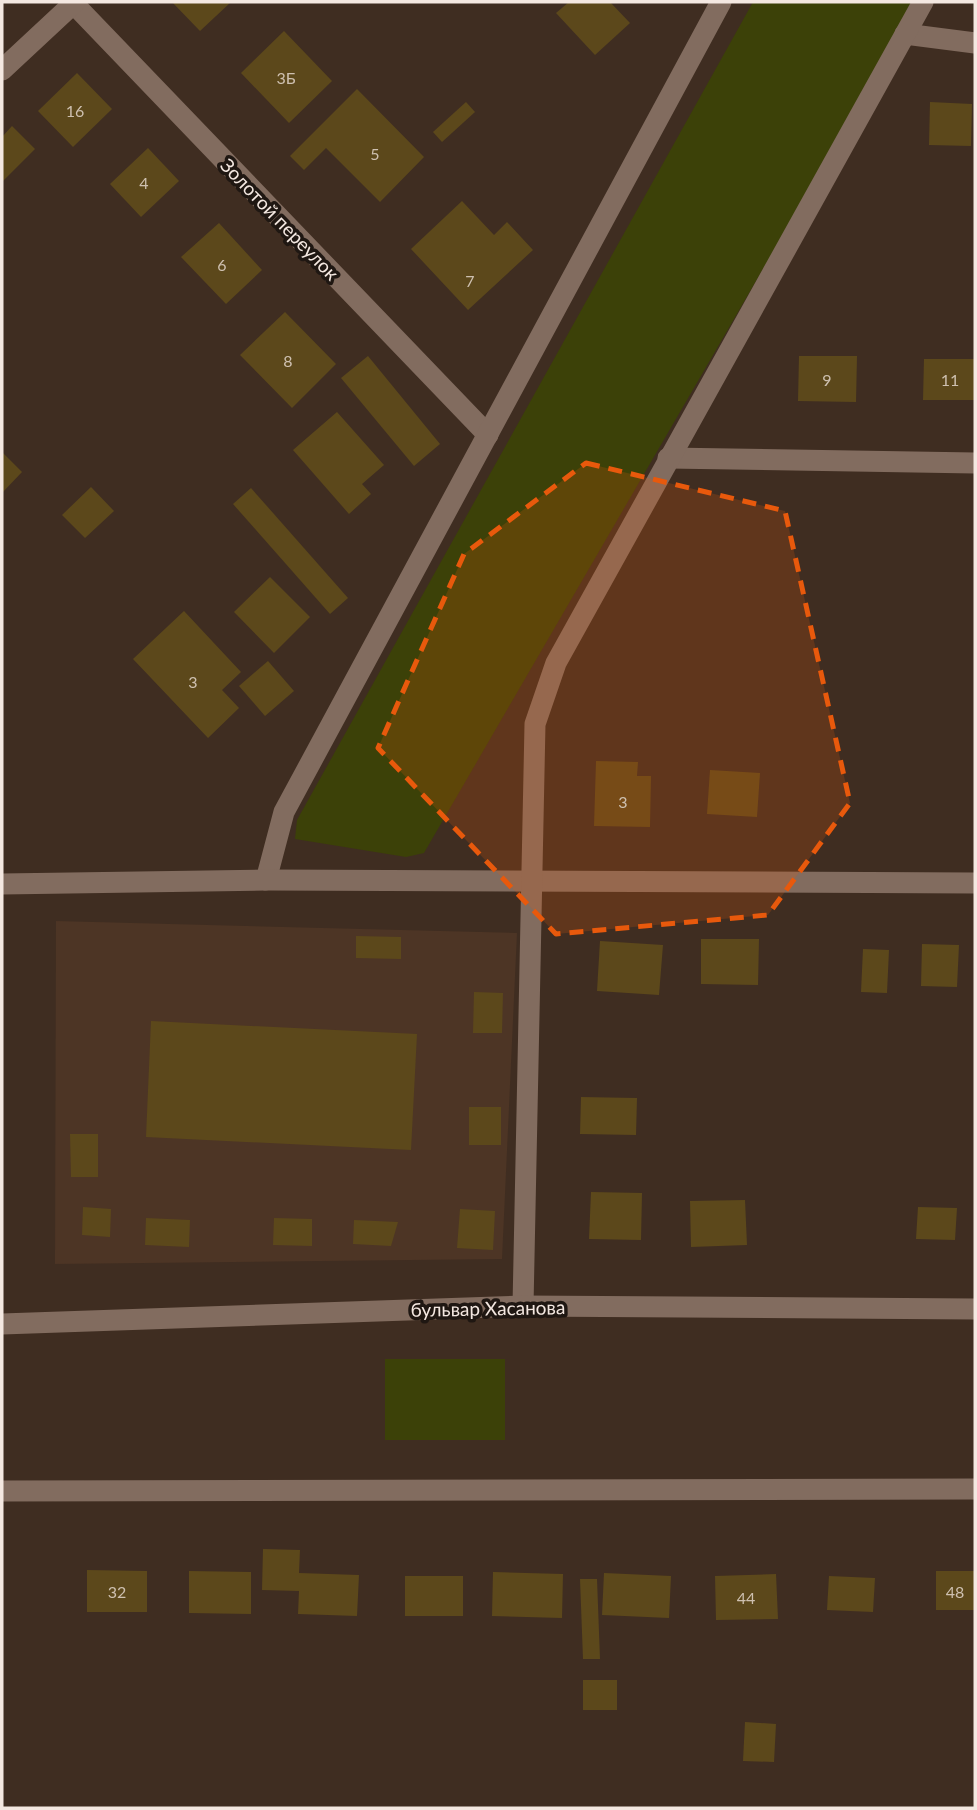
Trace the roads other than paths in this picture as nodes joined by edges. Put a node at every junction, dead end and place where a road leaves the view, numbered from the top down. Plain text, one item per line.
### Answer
1 (721, 2) edge
2 (923, 2) edge
3 (74, 3) edge
4 (905, 34) junction
5 (975, 43) edge
6 (2, 70) edge
7 (488, 435) junction
8 (668, 458) junction
9 (975, 463) edge
10 (265, 880) junction
11 (529, 881) junction
12 (975, 883) edge
13 (2, 884) edge
14 (523, 1306) junction
15 (975, 1309) edge
16 (2, 1324) edge
17 (975, 1489) edge
18 (2, 1491) edge

1 - 7 street
2 - 4 street
3 - 6 street
3 - 7 street, Золотой переулок
4 - 5 street
4 - 8 street
7 - 10 street
8 - 9 street
8 - 11 street
10 - 11 street
10 - 13 street
11 - 12 street
11 - 14 street
14 - 15 street, бульвар Хасанова
14 - 16 street, бульвар Хасанова
17 - 18 street

